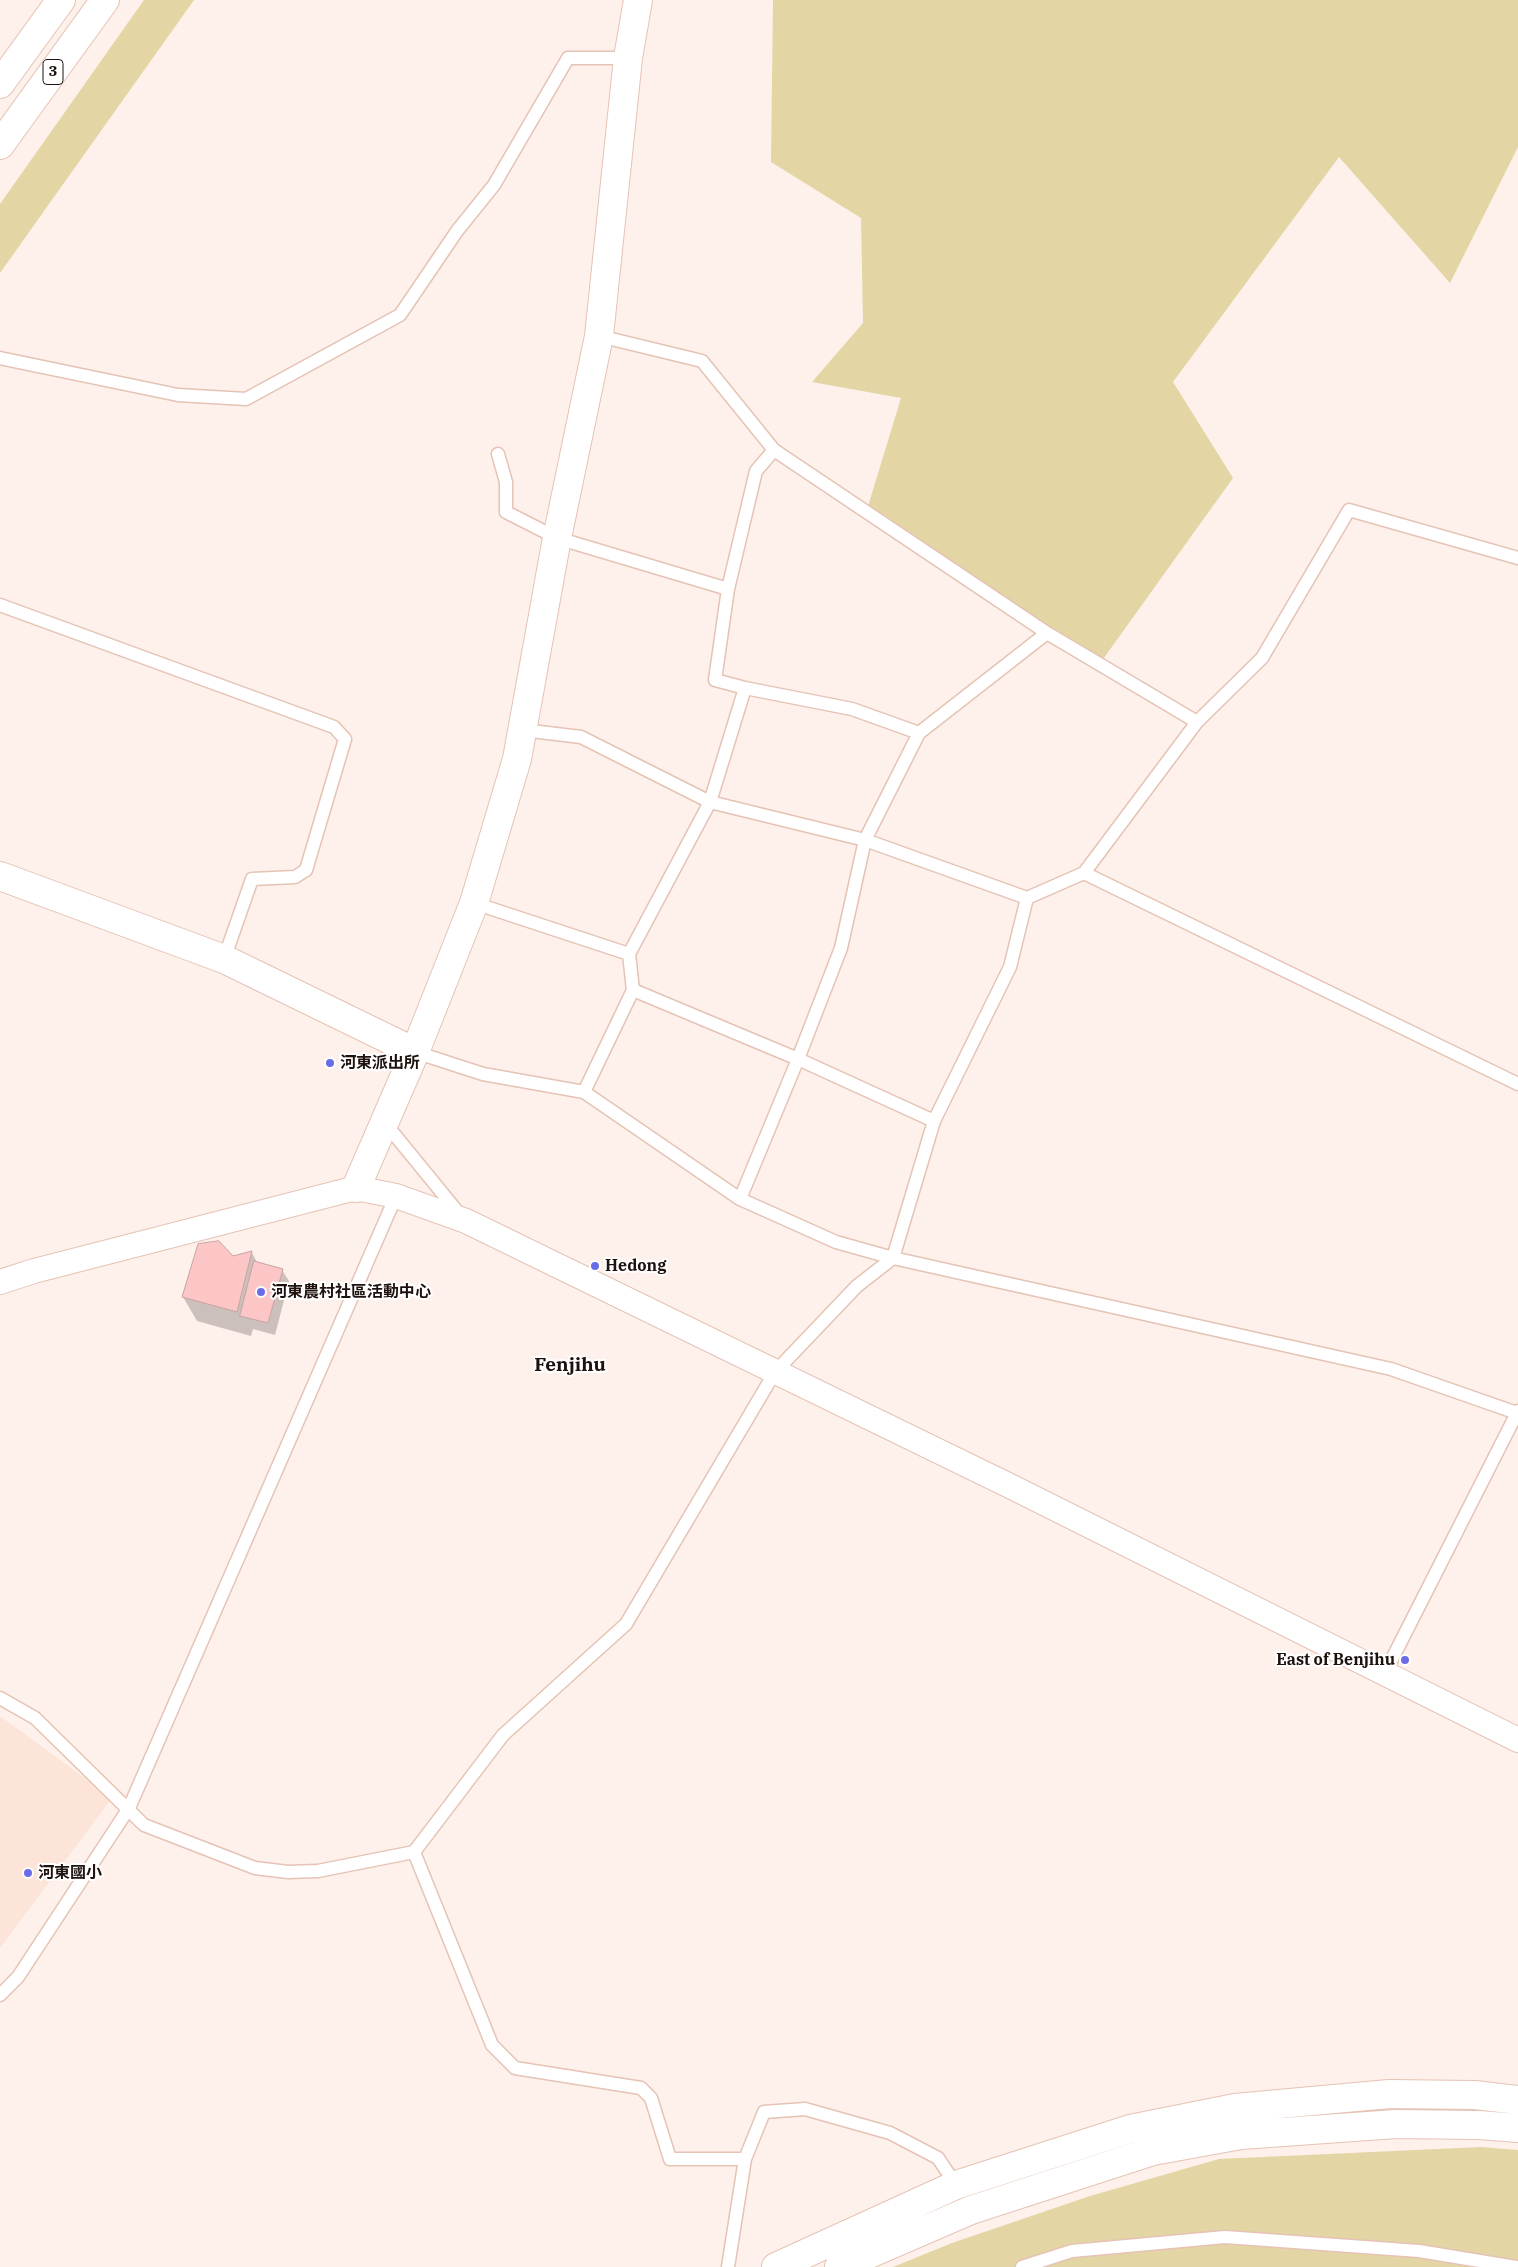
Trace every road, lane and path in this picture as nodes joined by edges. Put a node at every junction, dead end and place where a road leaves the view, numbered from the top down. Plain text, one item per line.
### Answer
1 (61, 0) edge
2 (105, 0) edge
3 (638, 0) edge
4 (628, 58) junction
5 (0, 84) edge
6 (0, 145) edge
7 (599, 336) junction
8 (0, 358) edge
9 (774, 450) junction
10 (498, 454) dead end
11 (556, 538) junction
12 (1518, 558) edge
13 (728, 589) junction
14 (0, 605) edge
15 (1047, 633) junction
16 (745, 688) junction
17 (1197, 722) junction
18 (523, 730) junction
19 (918, 733) junction
20 (710, 802) junction
21 (865, 840) junction
22 (1084, 873) junction
23 (0, 876) edge
24 (1027, 898) junction
25 (474, 903) junction
26 (629, 954) junction
27 (224, 959) junction
28 (633, 990) junction
29 (415, 1052) junction
30 (798, 1059) junction
31 (1518, 1084) edge
32 (584, 1092) junction
33 (934, 1121) junction
34 (385, 1122) junction
35 (356, 1188) junction
36 (396, 1196) junction
37 (740, 1199) junction
38 (466, 1221) junction
39 (894, 1258) junction
40 (0, 1282) edge
41 (775, 1372) junction
42 (1517, 1412) edge
43 (1385, 1672) junction
44 (0, 1698) edge
45 (1518, 1740) edge
46 (129, 1808) junction
47 (414, 1852) junction
48 (0, 1995) edge
49 (1518, 2100) edge
50 (1518, 2128) edge
51 (745, 2159) junction
52 (956, 2185) junction
53 (728, 2267) edge
54 (776, 2267) edge
55 (839, 2267) edge
56 (1022, 2267) edge
57 (1516, 2267) edge

1 - 5 main road, 3
2 - 6 main road, 3
3 - 4 main road
4 - 7 main road
4 - 8 lane
7 - 9 lane
7 - 11 main road
9 - 13 lane
9 - 15 lane
10 - 11 lane
11 - 13 lane
11 - 18 main road
12 - 17 lane
13 - 16 lane
14 - 27 lane
15 - 17 lane
15 - 19 lane
16 - 19 lane
16 - 20 lane
17 - 22 lane
18 - 20 lane
18 - 25 main road
19 - 21 lane
20 - 21 lane
20 - 26 lane
21 - 24 lane
21 - 30 lane
22 - 24 lane
22 - 31 lane
23 - 27 main road
24 - 33 lane
25 - 26 lane
25 - 29 main road
26 - 28 lane
27 - 29 main road
28 - 30 lane
28 - 32 lane
29 - 32 lane
29 - 34 main road
30 - 33 lane
30 - 37 lane
32 - 37 lane
33 - 39 lane
34 - 35 main road
34 - 38 lane
35 - 36 street
35 - 40 street
36 - 38 street
36 - 46 lane
37 - 39 lane
38 - 41 street
39 - 41 lane
39 - 42 lane
41 - 43 street
41 - 47 lane
42 - 43 lane
43 - 45 street
44 - 46 lane
46 - 47 lane
46 - 48 lane
47 - 51 lane
49 - 52 main road
50 - 55 main road
51 - 52 lane
51 - 53 lane
52 - 54 main road
56 - 57 lane

